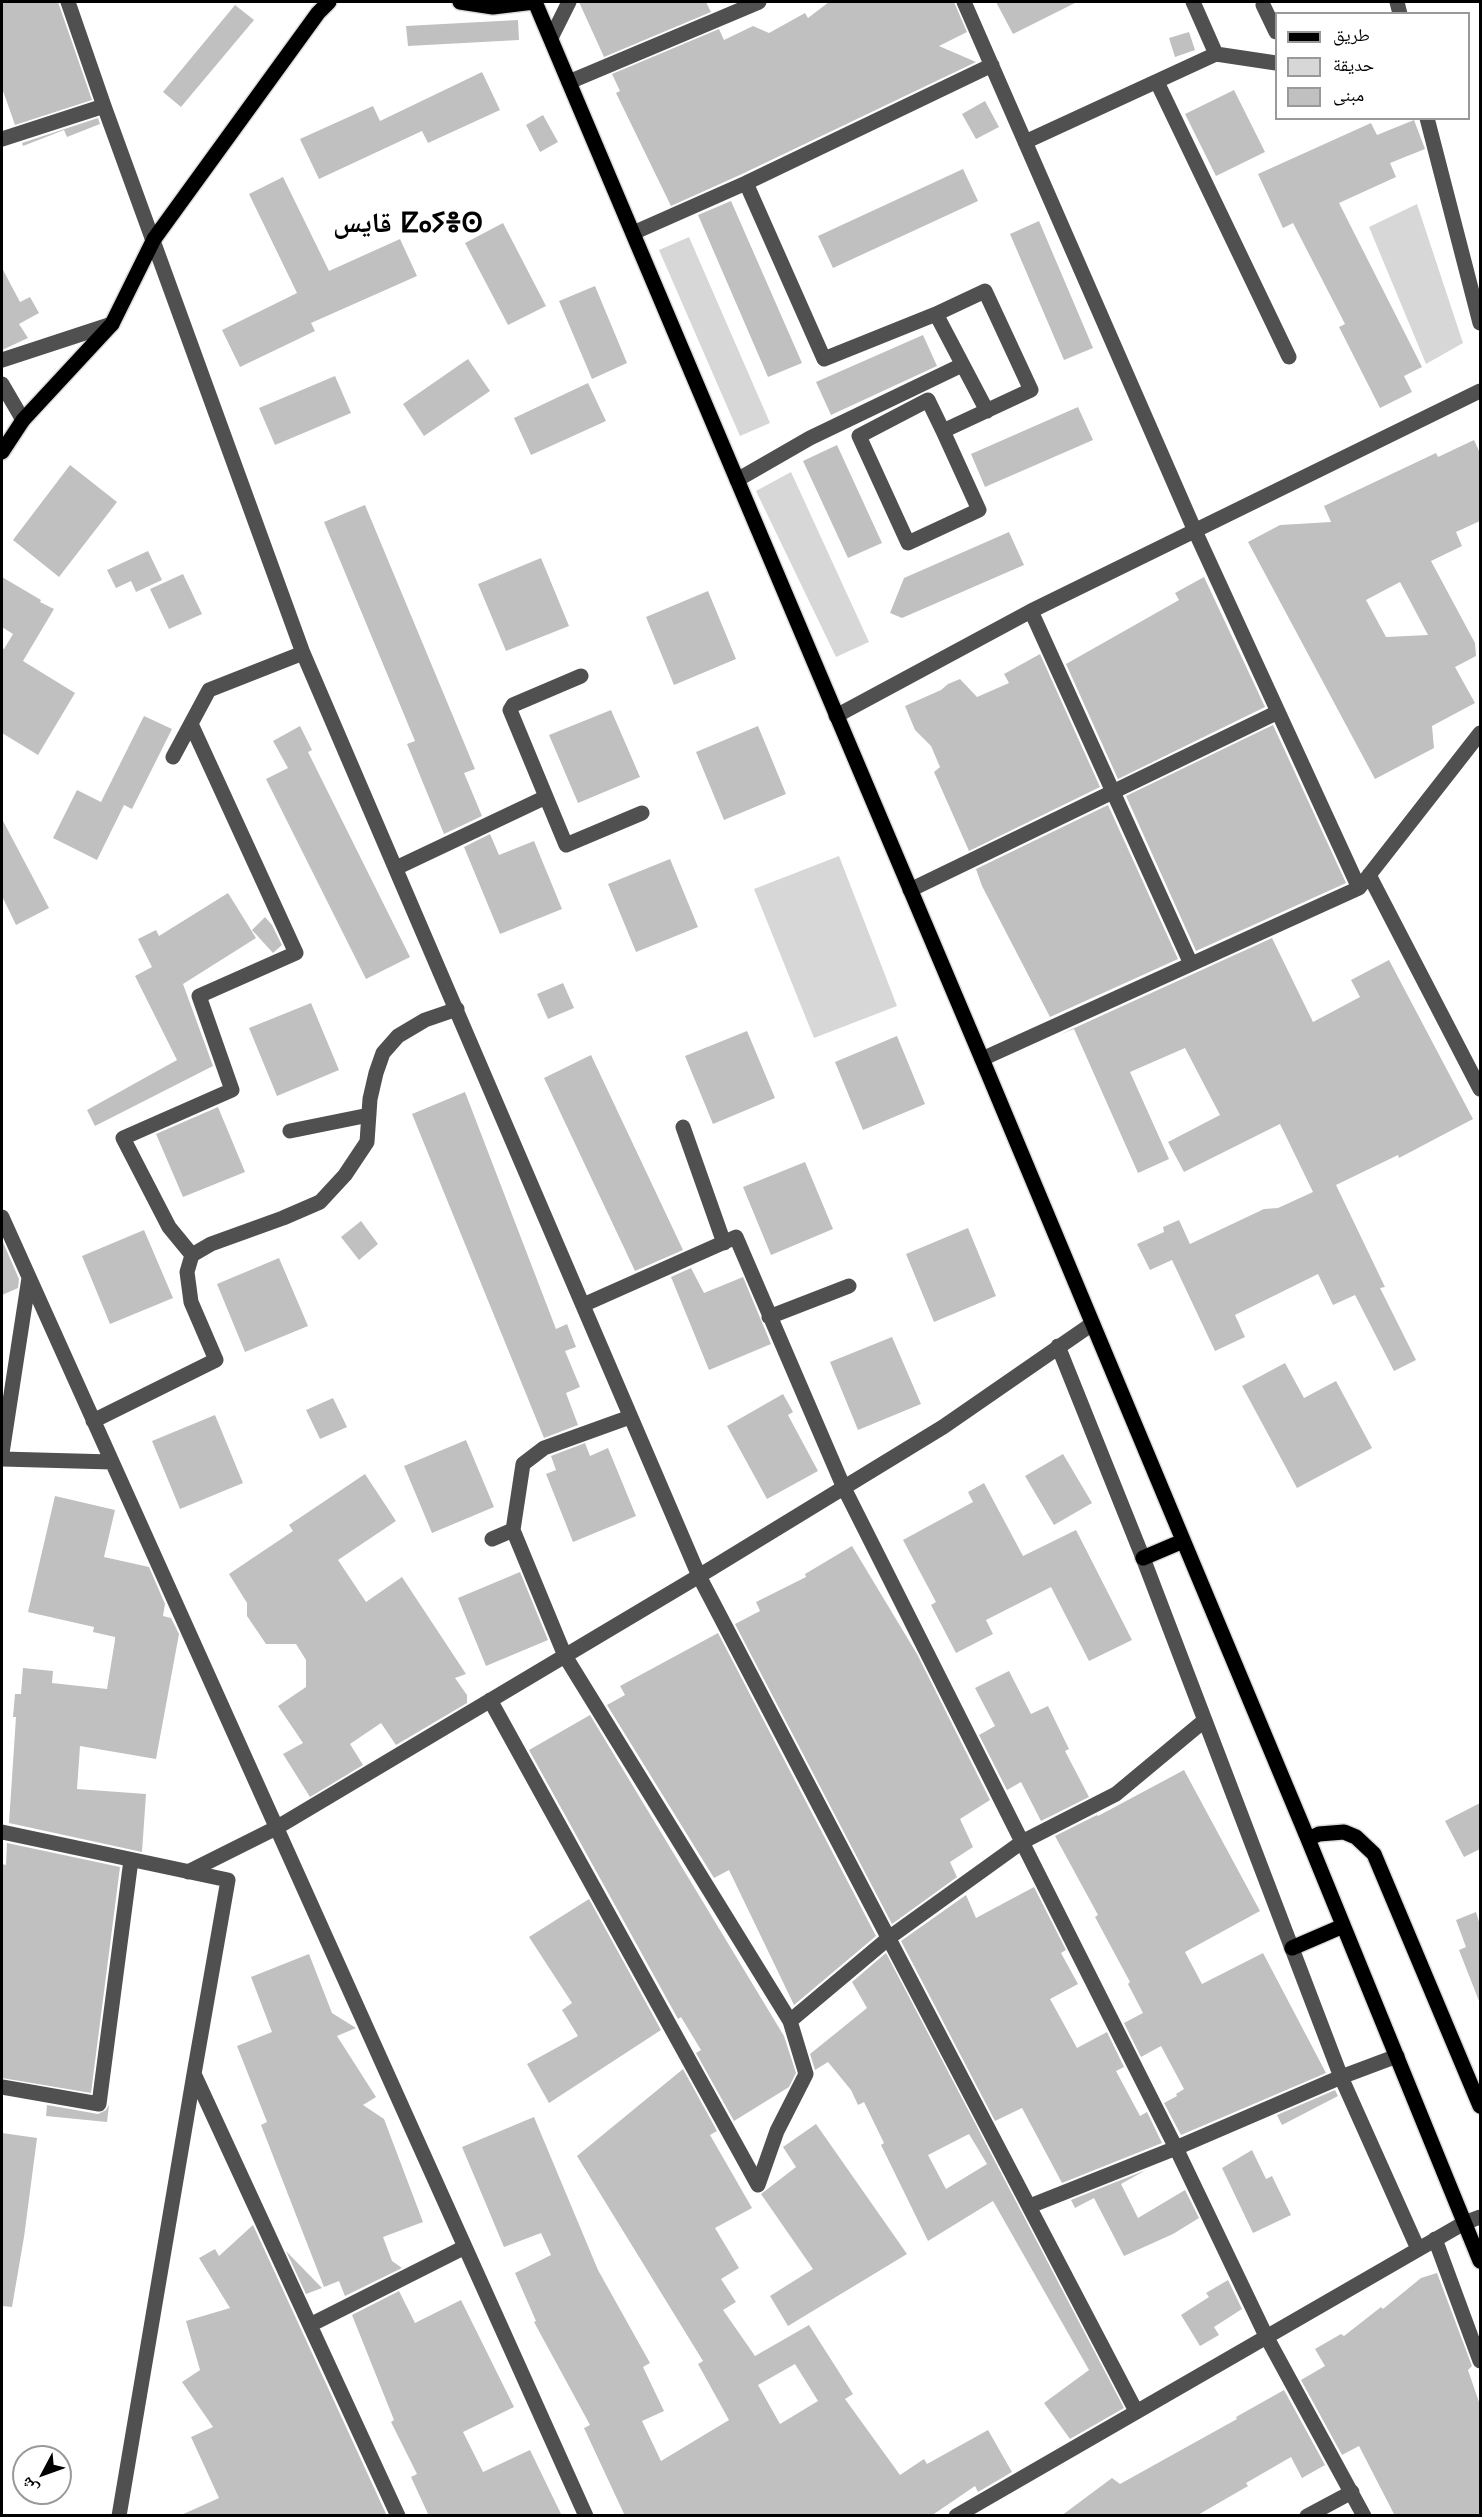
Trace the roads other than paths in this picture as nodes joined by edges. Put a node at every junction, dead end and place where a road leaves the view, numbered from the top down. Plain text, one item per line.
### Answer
1 (69, 2) edge
2 (329, 2) edge
3 (460, 2) edge
4 (535, 2) edge
5 (569, 2) edge
6 (759, 2) edge
7 (964, 2) edge
8 (1193, 2) edge
9 (1263, 4) dead end
10 (1275, 30) edge
11 (551, 38) junction
12 (1216, 54) junction
13 (1275, 63) edge
14 (992, 65) junction
15 (569, 82) junction
16 (1157, 82) junction
17 (104, 106) junction
18 (1428, 120) edge
19 (2, 139) edge
20 (1025, 142) junction
21 (746, 183) junction
22 (633, 233) junction
23 (154, 239) junction
24 (936, 314) junction
25 (1480, 323) edge
26 (112, 324) junction
27 (1289, 357) dead end
28 (2, 360) edge
29 (962, 365) junction
30 (2, 384) edge
31 (1480, 391) edge
32 (987, 411) junction
33 (23, 420) junction
34 (943, 431) junction
35 (2, 452) edge
36 (737, 480) junction
37 (1195, 531) junction
38 (1031, 611) junction
39 (303, 653) junction
40 (581, 676) dead end
41 (1278, 712) junction
42 (836, 716) junction
43 (191, 723) junction
44 (1480, 733) edge
45 (173, 757) dead end
46 (1113, 792) junction
47 (546, 798) junction
48 (642, 813) dead end
49 (396, 868) junction
50 (1369, 875) junction
51 (1359, 888) junction
52 (910, 890) junction
53 (1191, 964) junction
54 (457, 1009) junction
55 (982, 1059) junction
56 (1480, 1089) edge
57 (369, 1115) junction
58 (683, 1127) dead end
59 (290, 1131) dead end
60 (2, 1217) edge
61 (724, 1242) junction
62 (192, 1255) junction
63 (29, 1278) junction
64 (849, 1287) dead end
65 (583, 1305) junction
66 (769, 1317) junction
67 (1092, 1324) junction
68 (18, 1344) junction
69 (1058, 1346) junction
70 (2, 1351) edge
71 (630, 1417) junction
72 (93, 1421) junction
73 (2, 1453) edge
74 (2, 1459) edge
75 (112, 1462) junction
76 (844, 1488) junction
77 (513, 1530) junction
78 (492, 1539) dead end
79 (1183, 1541) junction
80 (1143, 1558) junction
81 (699, 1576) junction
82 (565, 1656) junction
83 (490, 1700) junction
84 (1205, 1720) junction
85 (276, 1828) junction
86 (2, 1832) edge
87 (1308, 1839) junction
88 (1022, 1842) junction
89 (131, 1860) junction
90 (188, 1872) junction
91 (1343, 1926) junction
92 (890, 1937) junction
93 (1292, 1948) junction
94 (790, 2021) junction
95 (1397, 2056) junction
96 (194, 2074) junction
97 (1341, 2077) junction
98 (2, 2087) edge
99 (1480, 2106) edge
100 (1176, 2148) junction
101 (1030, 2206) junction
102 (1480, 2217) edge
103 (1464, 2223) junction
104 (1435, 2239) junction
105 (465, 2247) junction
106 (1418, 2249) junction
107 (1480, 2261) edge
108 (310, 2325) junction
109 (1266, 2336) junction
110 (1480, 2361) edge
111 (1137, 2411) junction
112 (1352, 2492) junction
113 (119, 2516) edge
114 (398, 2516) edge
115 (586, 2516) edge
116 (956, 2516) edge
117 (1307, 2516) edge
118 (1364, 2516) edge

1 - 17 street
2 - 23 main road
3 - 4 main road
4 - 11 main road
5 - 11 street
6 - 15 street
7 - 14 street
8 - 12 street
9 - 10 street
11 - 15 main road
12 - 13 street
12 - 16 street
14 - 20 street
14 - 21 street
15 - 22 main road
16 - 20 street
16 - 27 street
17 - 19 street
17 - 23 street
18 - 25 street
20 - 37 street
21 - 22 street
21 - 24 street
22 - 36 main road
23 - 26 main road
23 - 39 street
24 - 29 street
24 - 32 street
26 - 28 street
26 - 33 main road
29 - 32 street
29 - 36 street
30 - 33 street
31 - 37 street
32 - 34 street
33 - 35 main road
34 - 34 street
36 - 42 main road
37 - 38 street
37 - 41 street
38 - 42 street
38 - 46 street
39 - 43 street
39 - 49 street
40 - 47 street
41 - 46 street
41 - 51 street
42 - 52 main road
43 - 45 street
43 - 62 street
44 - 50 street
46 - 52 street
46 - 53 street
47 - 48 street
47 - 49 street
49 - 54 street
50 - 51 street
50 - 56 street
51 - 53 street
52 - 55 main road
53 - 55 street
54 - 57 street
54 - 65 street
55 - 67 main road
57 - 59 street
57 - 62 street
58 - 61 street
60 - 63 street
61 - 65 street
61 - 66 street
62 - 72 street
63 - 68 street
63 - 72 street
64 - 66 street
65 - 71 street
66 - 76 street
67 - 69 street
67 - 79 main road
68 - 70 street
68 - 73 street
69 - 76 street
69 - 80 street
71 - 77 street
71 - 81 street
72 - 75 street
74 - 75 street
75 - 85 street
76 - 81 street
76 - 88 street
77 - 78 street
77 - 82 street
79 - 80 main road
79 - 87 main road
80 - 84 street
81 - 82 street
81 - 92 street
82 - 83 street
82 - 94 street
83 - 85 street
83 - 94 street
84 - 88 street
84 - 93 street
85 - 90 street
85 - 105 street
86 - 89 street
87 - 91 main road
87 - 99 main road
88 - 92 street
88 - 100 street
89 - 90 street
89 - 98 street
90 - 96 street
91 - 93 main road
91 - 95 main road
92 - 94 street
92 - 101 street
93 - 97 street
95 - 97 street
95 - 103 main road
96 - 108 street
96 - 113 street
97 - 100 street
97 - 106 street
100 - 101 street
100 - 109 street
101 - 111 street
102 - 103 street
103 - 104 street
103 - 107 main road
104 - 106 street
104 - 110 street
105 - 108 street
105 - 115 street
106 - 109 street
108 - 114 street
109 - 111 street
109 - 112 street
111 - 116 street
112 - 117 street
112 - 118 street

